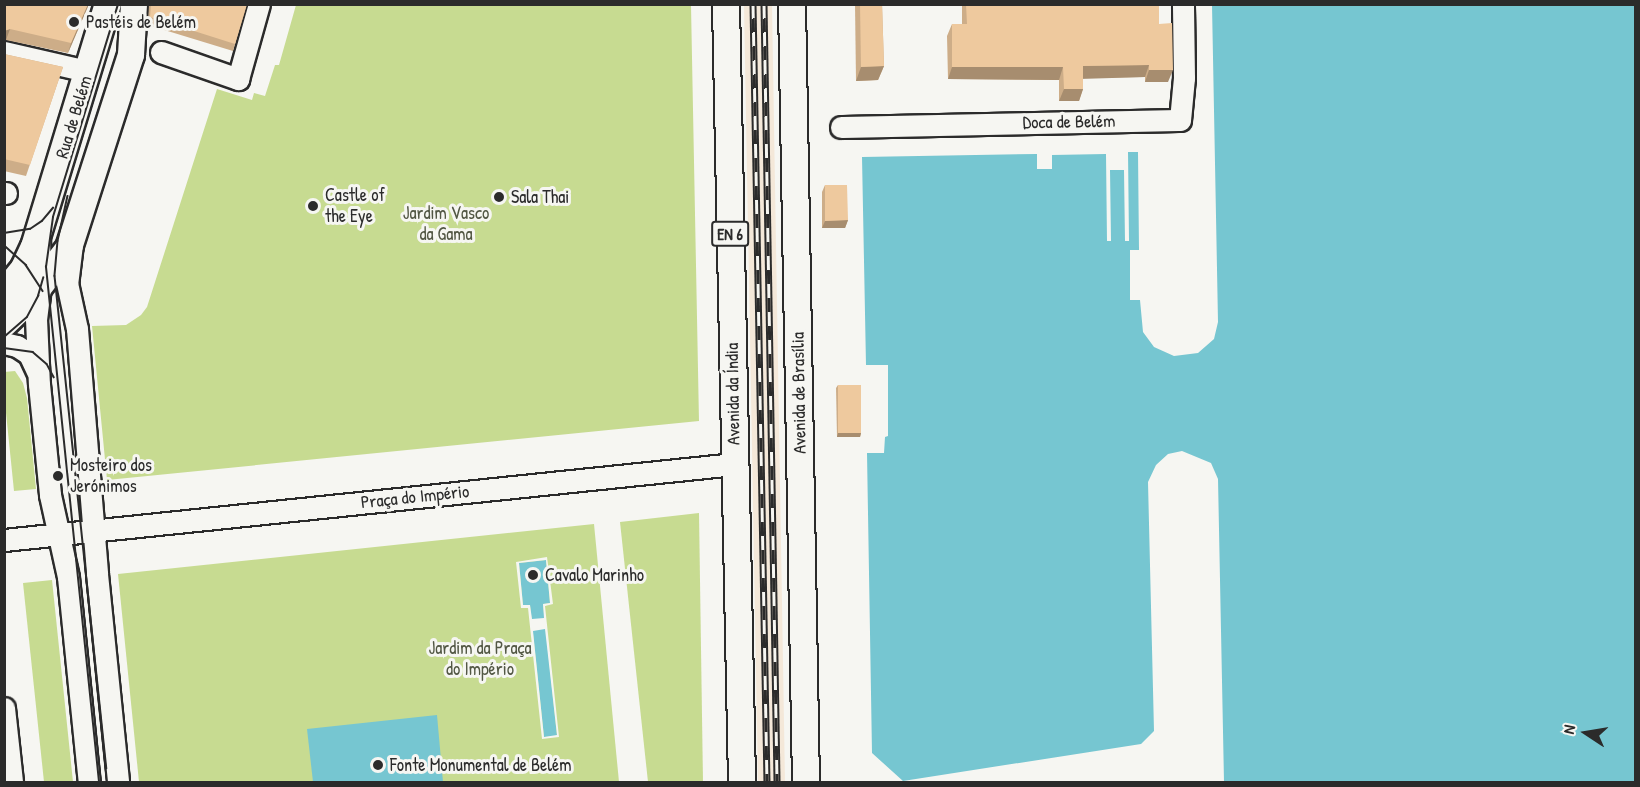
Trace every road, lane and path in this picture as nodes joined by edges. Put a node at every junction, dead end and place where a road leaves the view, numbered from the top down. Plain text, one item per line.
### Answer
1 (108, 4) edge
2 (134, 4) edge
3 (259, 4) edge
4 (726, 4) edge
5 (792, 4) edge
6 (1183, 4) edge
7 (4, 52) edge
8 (161, 52) dead end
9 (87, 71) junction
10 (842, 127) dead end
11 (79, 219) junction
12 (40, 229) junction
13 (40, 287) junction
14 (4, 294) edge
15 (73, 312) junction
16 (4, 324) edge
17 (4, 343) edge
18 (39, 384) junction
19 (735, 464) junction
20 (76, 531) junction
21 (4, 540) edge
22 (4, 708) edge
23 (12, 783) edge
24 (88, 783) edge
25 (118, 783) edge
26 (742, 783) edge
27 (807, 783) edge

1 - 9 main road, Rua de Belém
2 - 11 main road, Rua de Belém
3 - 8 street
4 - 19 main road, Avenida da Índia / EN 6
5 - 27 main road, Avenida de Brasília
6 - 10 street, Doca de Belém
7 - 9 street
9 - 12 main road, Rua de Belém
11 - 13 main road, Rua de Belém
11 - 15 street
12 - 13 street
12 - 14 main road, Rua de Belém
13 - 14 street
13 - 15 street
13 - 16 main road, Rua de Belém
13 - 18 street
15 - 20 street
17 - 18 street
18 - 20 street
19 - 20 street, Praça do Império
19 - 26 main road, Avenida da Índia / EN 6
20 - 21 street, Praça do Império
20 - 24 street
20 - 25 street
22 - 23 street

